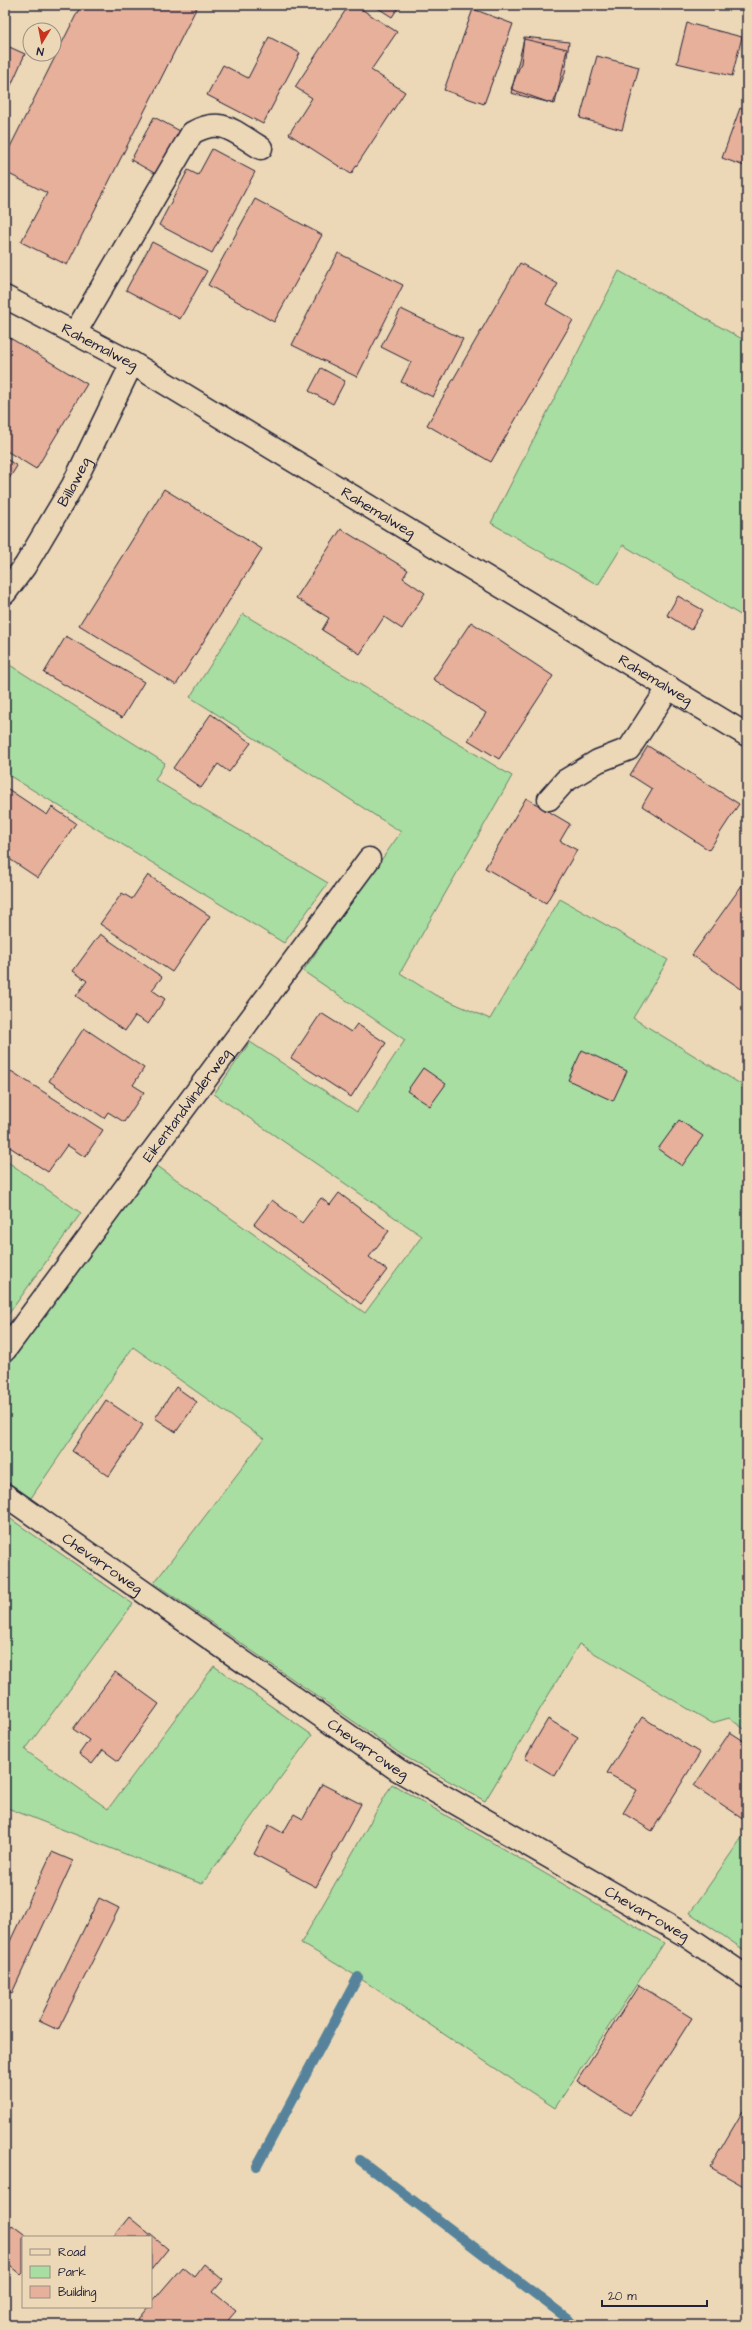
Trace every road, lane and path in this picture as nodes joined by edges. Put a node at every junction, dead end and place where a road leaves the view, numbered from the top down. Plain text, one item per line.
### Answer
1 (261, 148) dead end
2 (5, 297) edge
3 (75, 333) junction
4 (132, 363) junction
5 (5, 593) edge
6 (669, 687) junction
7 (747, 734) edge
8 (549, 799) dead end
9 (369, 859) dead end
10 (5, 1350) edge
11 (5, 1495) edge
12 (747, 1977) edge

1 - 3 street
2 - 3 street, Rahemalweg
3 - 4 street, Rahemalweg
4 - 5 street, Billaweg
4 - 6 street, Rahemalweg
6 - 7 street, Rahemalweg
6 - 8 street
9 - 10 street, Eikentandvlinderweg
11 - 12 street, Chevarroweg

